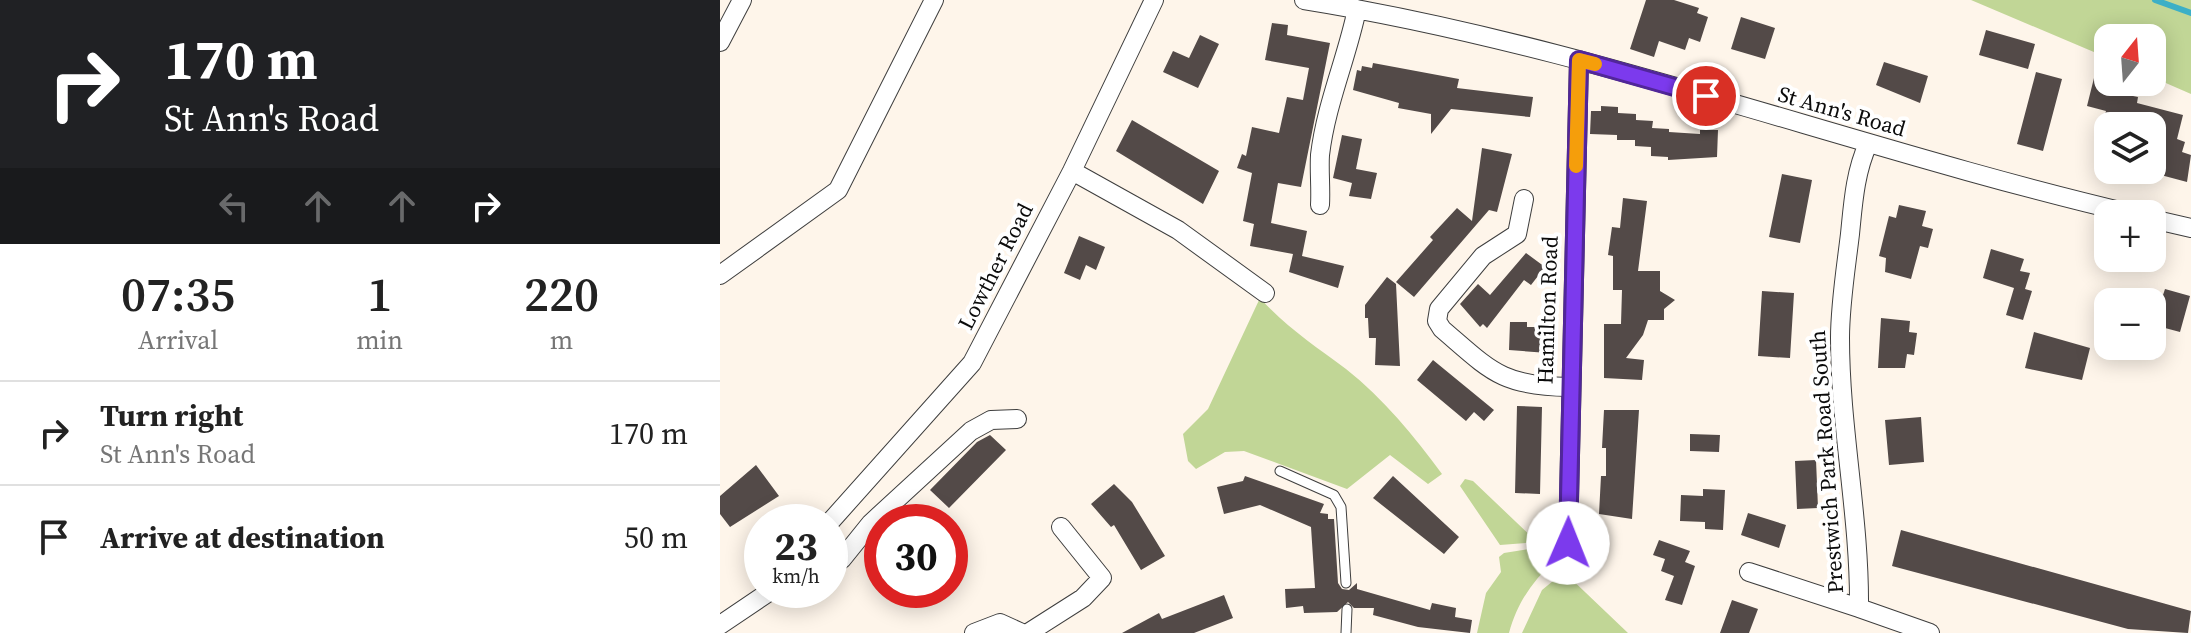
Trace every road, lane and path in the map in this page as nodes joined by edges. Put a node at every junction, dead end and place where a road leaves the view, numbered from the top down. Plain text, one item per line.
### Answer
1 (742, 0) edge
2 (934, 0) edge
3 (1154, 0) edge
4 (1304, 0) edge
5 (1357, 9) junction
6 (720, 42) edge
7 (1579, 60) junction
8 (1868, 144) junction
9 (1072, 171) junction
10 (1524, 199) dead end
11 (2094, 204) edge
12 (1320, 205) dead end
13 (2166, 222) edge
14 (2191, 228) edge
15 (720, 275) edge
16 (1265, 293) dead end
17 (1569, 387) junction
18 (1017, 419) dead end
19 (1280, 471) dead end
20 (846, 504) edge
21 (1061, 527) dead end
22 (848, 552) edge
23 (1563, 561) dead end
24 (1749, 572) dead end
25 (1346, 583) dead end
26 (745, 608) edge
27 (1859, 608) junction
28 (1347, 609) dead end
29 (720, 625) edge
30 (974, 633) edge
31 (1025, 633) edge
32 (1346, 633) edge
33 (1930, 633) edge

1 - 6 street
2 - 15 street
3 - 9 street, Lowther Road
4 - 5 street, St Ann's Road
5 - 7 street, St Ann's Road
5 - 12 street
7 - 8 street, St Ann's Road
7 - 17 street, Hamilton Road
8 - 11 street, St Ann's Road
8 - 27 street, Prestwich Park Road South
9 - 16 street
9 - 20 street, Lowther Road
10 - 17 street
13 - 14 street
17 - 23 street, Hamilton Road
18 - 22 street
19 - 25 lane
21 - 31 street
24 - 27 street
26 - 29 street
27 - 33 street, Prestwich Park Road South
28 - 32 lane
30 - 31 street

